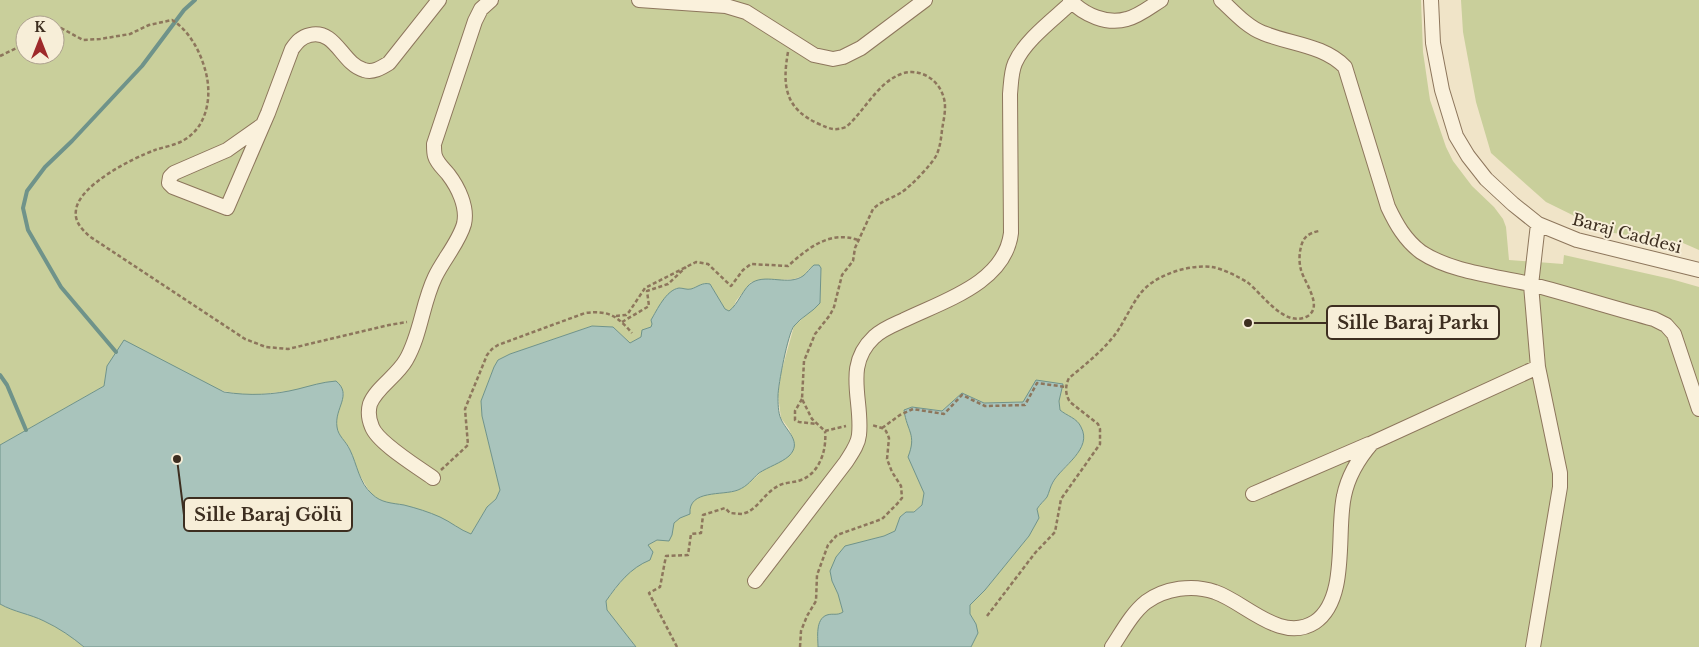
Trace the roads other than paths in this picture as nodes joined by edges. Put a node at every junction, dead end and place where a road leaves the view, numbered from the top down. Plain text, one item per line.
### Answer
1 (439, 0) edge
2 (491, 0) edge
3 (639, 0) edge
4 (925, 0) edge
5 (1161, 0) edge
6 (1221, 0) edge
7 (1431, 0) edge
8 (1071, 1) edge
9 (261, 126) junction
10 (1538, 224) junction
11 (1699, 270) edge
12 (1531, 285) junction
13 (1538, 367) junction
14 (1699, 409) edge
15 (1372, 443) junction
16 (433, 478) road end
17 (1253, 494) dead end
18 (755, 581) dead end
19 (1112, 647) edge
20 (1533, 647) edge

1 - 9 street
2 - 16 street
3 - 4 street
5 - 8 street
6 - 12 street
7 - 10 street, Baraj Caddesi
8 - 18 street
9 - 9 street
10 - 11 street, Baraj Caddesi
10 - 12 street
12 - 13 street
12 - 14 street
13 - 15 street
13 - 20 street
15 - 17 street
15 - 19 street

